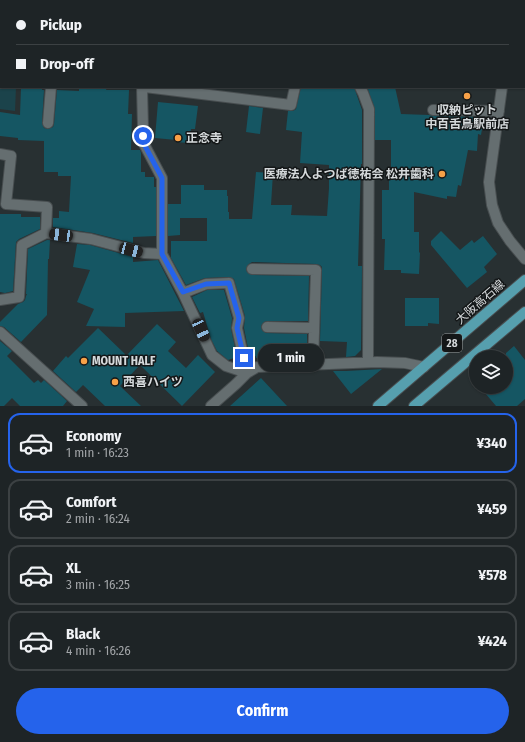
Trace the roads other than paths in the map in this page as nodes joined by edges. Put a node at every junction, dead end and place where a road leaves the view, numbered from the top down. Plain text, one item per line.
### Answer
1 (51, 88) edge
2 (142, 88) edge
3 (153, 88) edge
4 (295, 88) edge
5 (361, 88) edge
6 (502, 88) edge
7 (433, 110) dead end
8 (499, 111) junction
9 (48, 123) dead end
10 (0, 154) edge
11 (46, 233) junction
12 (162, 254) junction
13 (525, 260) edge
14 (252, 269) dead end
15 (525, 280) edge
16 (183, 292) junction
17 (0, 300) edge
18 (525, 312) edge
19 (267, 327) dead end
20 (314, 328) junction
21 (0, 332) edge
22 (368, 362) junction
23 (313, 364) junction
24 (424, 368) junction
25 (248, 373) junction
26 (82, 406) edge
27 (210, 406) edge
28 (378, 406) edge
29 (414, 406) edge

1 - 9 street
2 - 12 street
3 - 4 street
5 - 22 street
6 - 8 street
7 - 8 street
8 - 13 street
10 - 11 street
11 - 12 street
11 - 17 street
12 - 16 street
14 - 20 street
15 - 24 main road, 大阪高石線 / 28
16 - 25 street
16 - 25 street
18 - 29 main road, 28
19 - 20 street
20 - 23 street
21 - 26 street
22 - 23 street
22 - 24 street
23 - 25 street
24 - 28 main road, 大阪高石線 / 28
25 - 27 street

